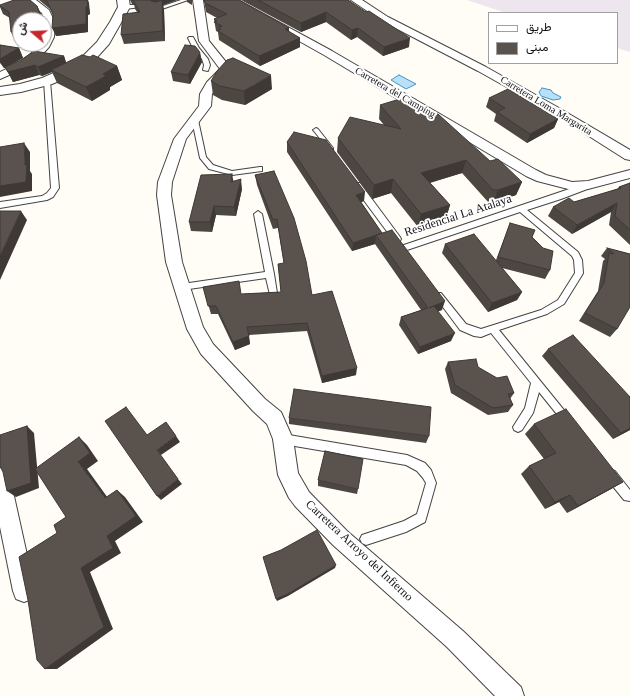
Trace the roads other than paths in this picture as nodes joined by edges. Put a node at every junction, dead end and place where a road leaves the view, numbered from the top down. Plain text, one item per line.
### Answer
1 (30, 0) edge
2 (145, 0) edge
3 (186, 0) edge
4 (198, 0) edge
5 (231, 0) edge
6 (356, 0) edge
7 (124, 3) edge
8 (157, 9) edge
9 (196, 41) junction
10 (206, 70) dead end
11 (0, 76) edge
12 (47, 81) junction
13 (0, 91) edge
14 (195, 120) junction
15 (316, 130) dead end
16 (334, 154) edge
17 (630, 156) edge
18 (260, 169) dead end
19 (630, 174) edge
20 (353, 179) edge
21 (554, 182) junction
22 (588, 185) junction
23 (558, 197) junction
24 (0, 205) edge
25 (521, 209) junction
26 (258, 214) dead end
27 (270, 274) junction
28 (431, 286) edge
29 (182, 287) junction
30 (273, 293) edge
31 (493, 329) junction
32 (536, 382) junction
33 (518, 427) dead end
34 (575, 430) edge
35 (283, 440) junction
36 (604, 466) edge
37 (0, 478) edge
38 (628, 496) dead end
39 (366, 539) dead end
40 (24, 591) edge
41 (512, 696) edge

1 - 11 street
2 - 7 lane
3 - 8 lane
4 - 9 street
5 - 21 street, Carretera del Camping
6 - 17 street, Carretera Loma Margarita
7 - 12 street
9 - 10 lane
9 - 14 street, Carretera Arroyo del Infierno
12 - 13 street
12 - 24 lane
14 - 18 lane
14 - 29 street, Carretera Arroyo del Infierno
15 - 16 lane
19 - 22 street, Carretera del Camping
20 - 25 lane, Residencial La Atalaya
21 - 22 street, Carretera del Camping
21 - 23 lane
22 - 23 lane, Residencial La Atalaya
23 - 25 lane, Residencial La Atalaya
25 - 31 lane, Residencial La Atalaya
26 - 27 lane
27 - 29 lane
27 - 30 lane
28 - 31 lane, Residencial La Atalaya
29 - 35 street, Carretera Arroyo del Infierno
31 - 32 lane
32 - 33 lane
32 - 34 lane
35 - 39 lane
35 - 41 street, Carretera Arroyo del Infierno
36 - 38 lane
37 - 40 street

